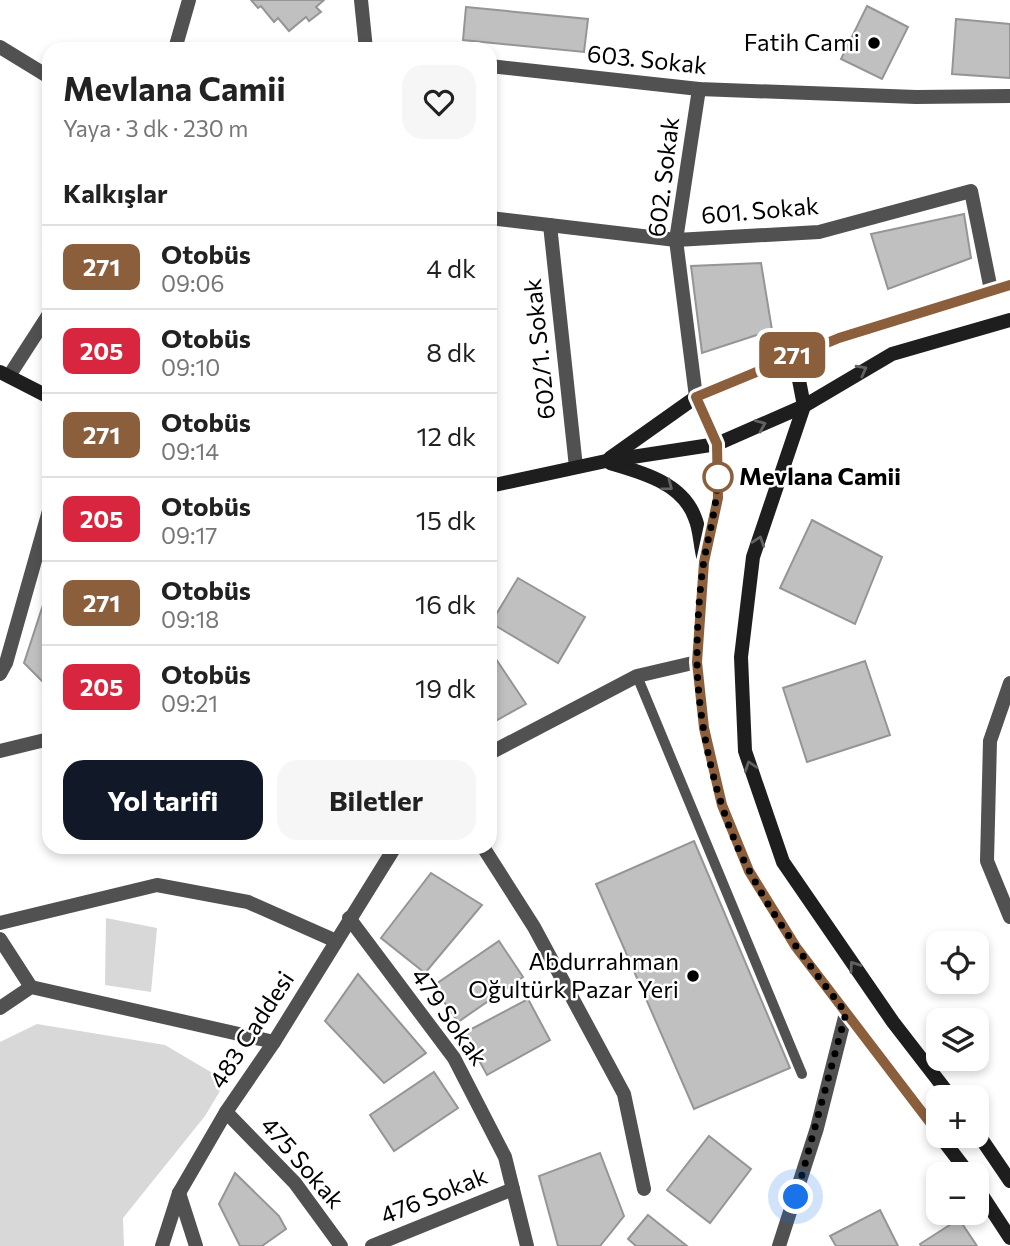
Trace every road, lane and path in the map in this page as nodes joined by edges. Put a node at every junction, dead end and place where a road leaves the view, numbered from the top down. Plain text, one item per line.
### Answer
1 (188, 0) edge
2 (361, 0) edge
3 (177, 42) edge
4 (365, 42) edge
5 (0, 47) edge
6 (497, 67) edge
7 (42, 73) edge
8 (699, 89) junction
9 (1010, 96) edge
10 (497, 219) edge
11 (550, 225) junction
12 (676, 240) junction
13 (1010, 285) edge
14 (991, 290) junction
15 (1010, 320) edge
16 (42, 324) edge
17 (794, 354) junction
18 (5, 374) edge
19 (42, 393) edge
20 (696, 397) junction
21 (804, 406) junction
22 (717, 444) junction
23 (606, 461) junction
24 (576, 467) junction
25 (497, 484) edge
26 (42, 552) edge
27 (704, 562) junction
28 (697, 662) junction
29 (2, 666) edge
30 (637, 676) junction
31 (1010, 683) edge
32 (42, 741) edge
33 (497, 749) edge
34 (0, 751) edge
35 (390, 854) edge
36 (487, 854) edge
37 (1010, 917) edge
38 (349, 918) junction
39 (0, 923) edge
40 (0, 939) edge
41 (335, 941) junction
42 (32, 987) junction
43 (0, 1008) edge
44 (846, 1013) junction
45 (274, 1042) junction
46 (802, 1074) dead end
47 (942, 1085) edge
48 (226, 1112) junction
49 (926, 1117) edge
50 (988, 1148) edge
51 (1010, 1181) edge
52 (513, 1189) junction
53 (644, 1189) dead end
54 (179, 1193) junction
55 (989, 1206) edge
56 (1010, 1238) edge
57 (781, 1245) edge
58 (162, 1246) edge
59 (196, 1246) edge
60 (341, 1246) edge
61 (372, 1246) edge
62 (527, 1246) edge

1 - 3 street
2 - 4 street
5 - 7 street
6 - 8 street, 603. Sokak
8 - 9 street, 603. Sokak
8 - 12 street, 602. Sokak
10 - 11 street, 601. Sokak
11 - 12 street, 601. Sokak
11 - 24 street, 602/1. Sokak
12 - 14 street, 601. Sokak
12 - 20 street, 602. Sokak
13 - 14 main road
14 - 17 main road
21 -> 15 main road
16 - 18 street
17 - 20 main road
17 - 21 main road
18 - 19 main road
20 - 22 main road
20 - 23 main road
22 -> 21 main road
47 -> 21 main road
22 - 23 main road
22 - 27 main road
23 - 24 main road
23 -> 27 main road
24 - 25 main road
26 - 29 street
27 - 28 main road
28 - 30 street
28 - 44 main road
30 - 33 street
30 - 46 lane
31 - 37 street
32 - 34 street
35 - 38 street, 483 Caddesi
36 - 53 street
38 - 41 street, 483 Caddesi
38 - 52 street, 479 Sokak
39 - 41 street
40 - 42 street
41 - 45 street, 483 Caddesi
42 - 43 street
42 - 45 street
44 - 49 main road
44 - 57 street
45 - 48 street, 483 Caddesi
48 - 54 street, 483 Caddesi
48 - 60 street, 475 Sokak
50 - 51 main road
52 - 61 street, 476 Sokak
52 - 62 street, 479 Sokak
54 - 58 street, 483 Caddesi
54 - 59 street
55 - 56 main road

